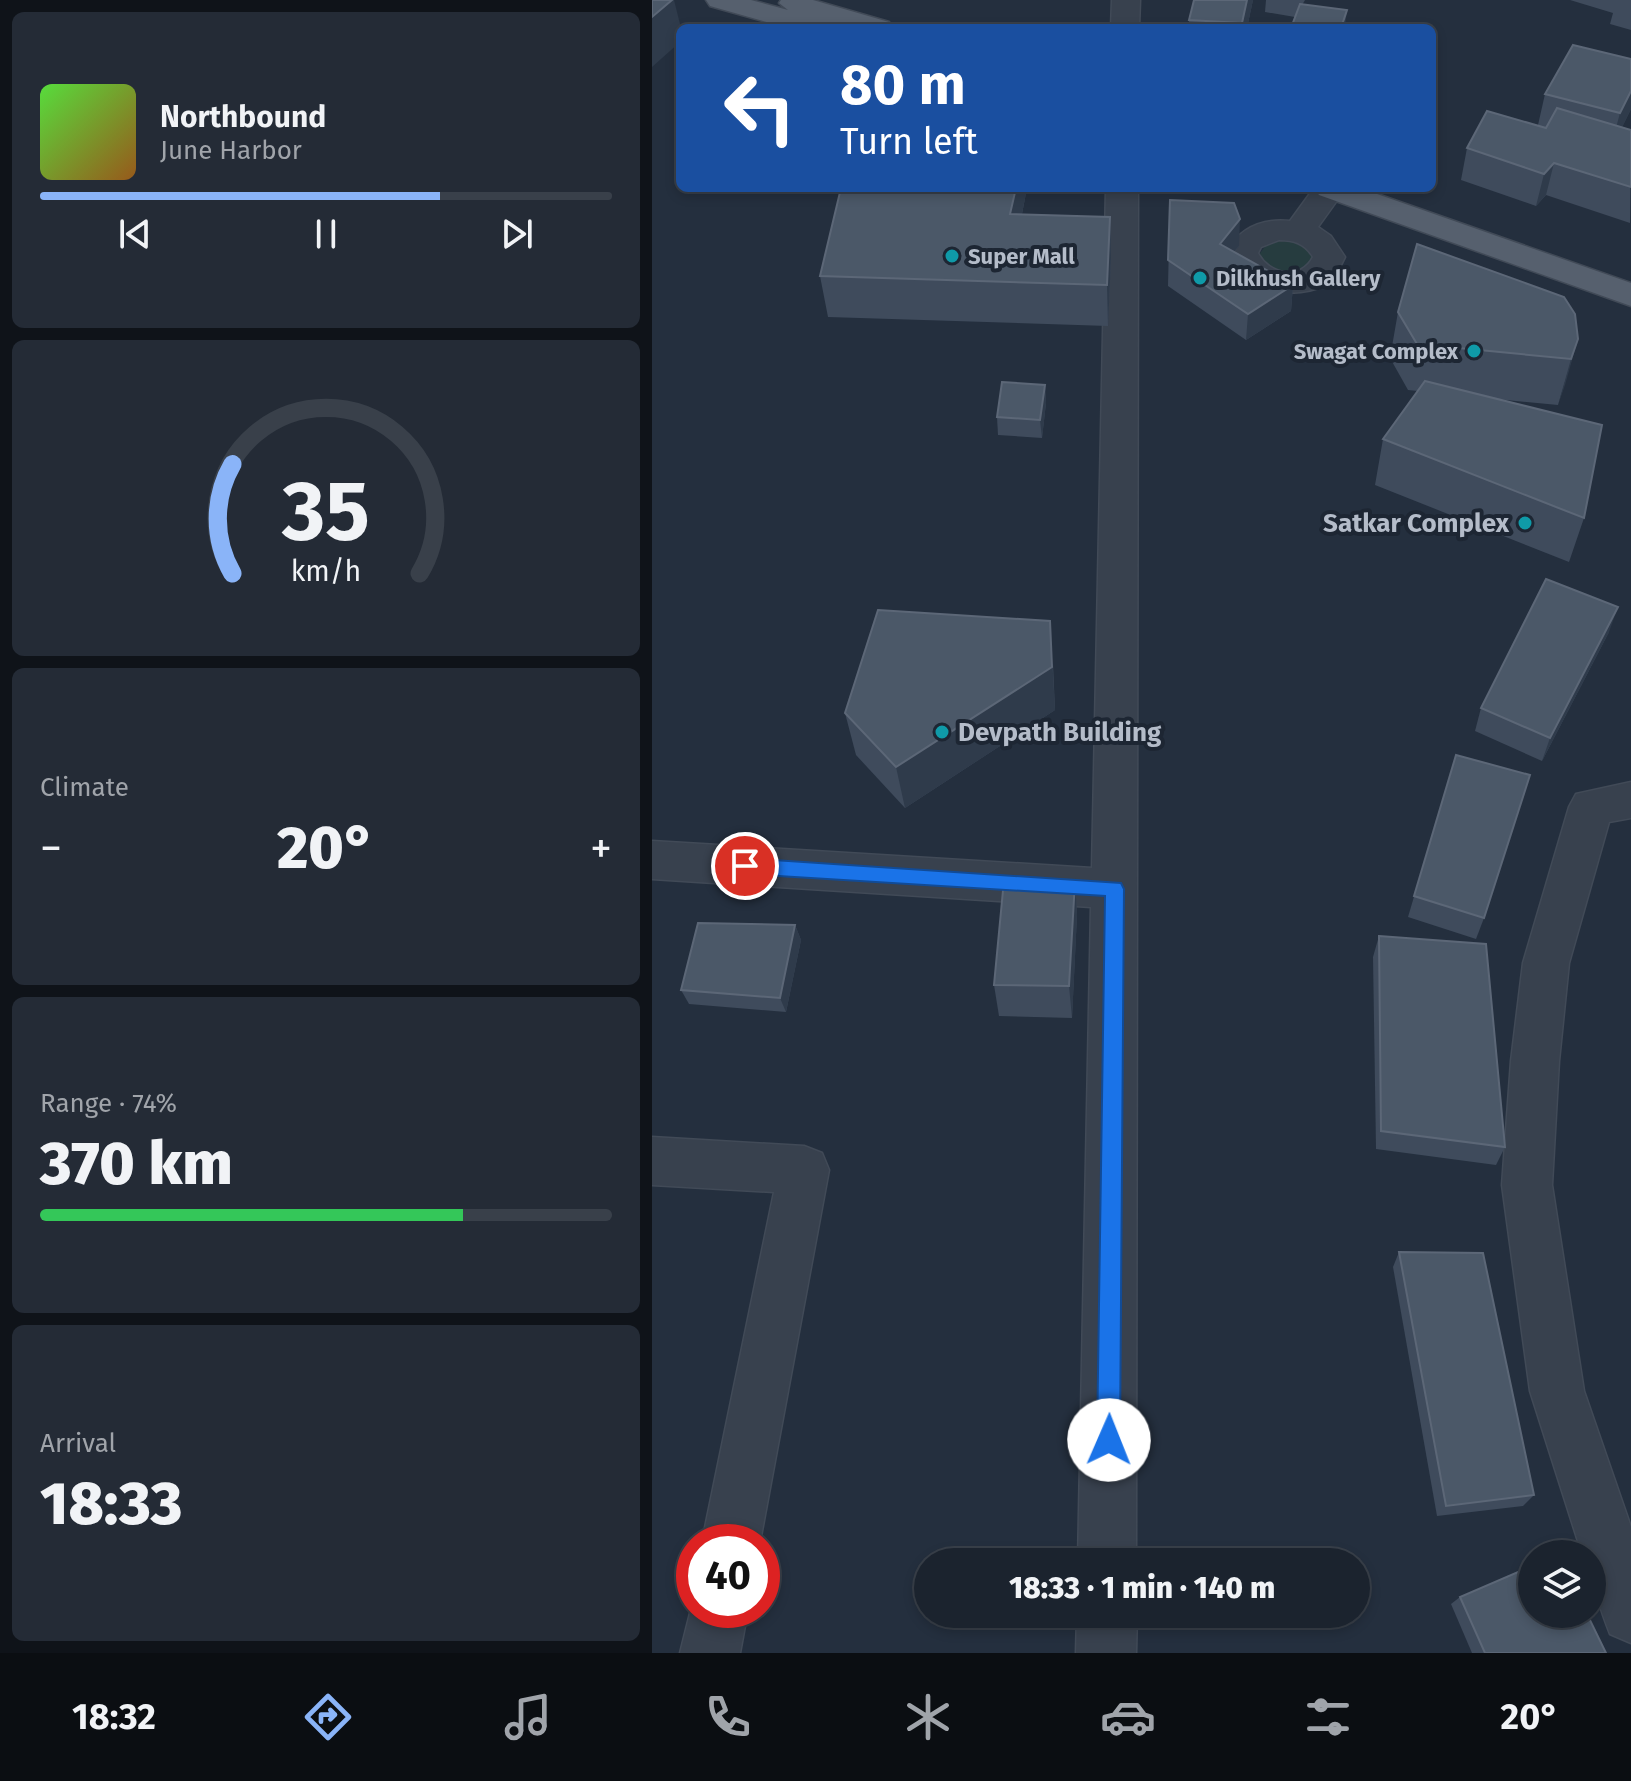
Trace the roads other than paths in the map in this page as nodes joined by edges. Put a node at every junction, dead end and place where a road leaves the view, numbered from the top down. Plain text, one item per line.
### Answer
1 (720, 0) edge
2 (783, 0) edge
3 (1126, 0) edge
4 (805, 24) edge
5 (865, 24) edge
6 (1125, 24) edge
7 (1122, 192) edge
8 (1327, 192) edge
9 (1341, 192) edge
10 (1409, 192) edge
11 (1299, 231) dead end
12 (1631, 263) edge
13 (1631, 295) edge
14 (1631, 800) edge
15 (652, 860) edge
16 (1115, 889) junction
17 (652, 1161) edge
18 (735, 1524) edge
19 (1107, 1548) edge
20 (1631, 1613) edge
21 (715, 1628) edge
22 (1107, 1628) edge
23 (710, 1653) edge
24 (1106, 1653) edge

1 - 4 main road
2 - 5 main road
3 - 6 street
7 - 16 street
8 - 11 street
9 - 13 main road
10 - 12 main road
14 - 20 street
15 - 16 street
16 - 19 street
17 - 18 street
21 - 23 street
22 - 24 street

